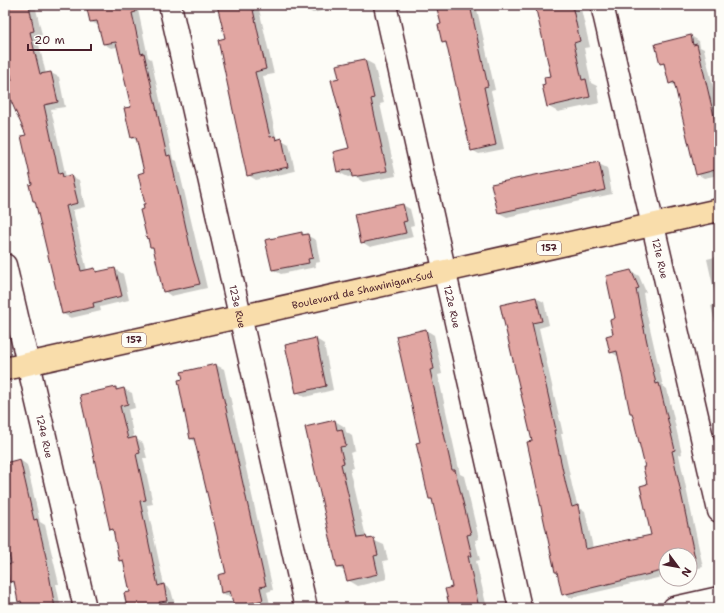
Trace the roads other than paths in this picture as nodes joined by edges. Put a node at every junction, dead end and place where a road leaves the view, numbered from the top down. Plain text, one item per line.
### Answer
1 (170, 5) edge
2 (386, 5) edge
3 (602, 5) edge
4 (719, 210) edge
5 (653, 225) junction
6 (5, 265) edge
7 (445, 271) junction
8 (240, 317) junction
9 (28, 364) junction
10 (5, 369) edge
11 (719, 511) edge
12 (719, 598) edge
13 (84, 608) edge
14 (306, 608) edge
15 (520, 608) edge
16 (674, 608) edge

1 - 8 street, 123e Rue
2 - 7 street, 122e Rue
3 - 5 street, 121e Rue
4 - 5 main road, Boulevard de Shawinigan-Sud / 157
5 - 7 main road, Boulevard de Shawinigan-Sud / 157
5 - 11 street, 121e Rue
6 - 9 street, 124e Rue
7 - 8 main road, Boulevard de Shawinigan-Sud / 157
7 - 15 street, 122e Rue
8 - 9 main road, Boulevard de Shawinigan-Sud / 157
8 - 14 street, 123e Rue
9 - 10 main road, Boulevard de Shawinigan-Sud / 157
9 - 13 street, 124e Rue
12 - 16 street

